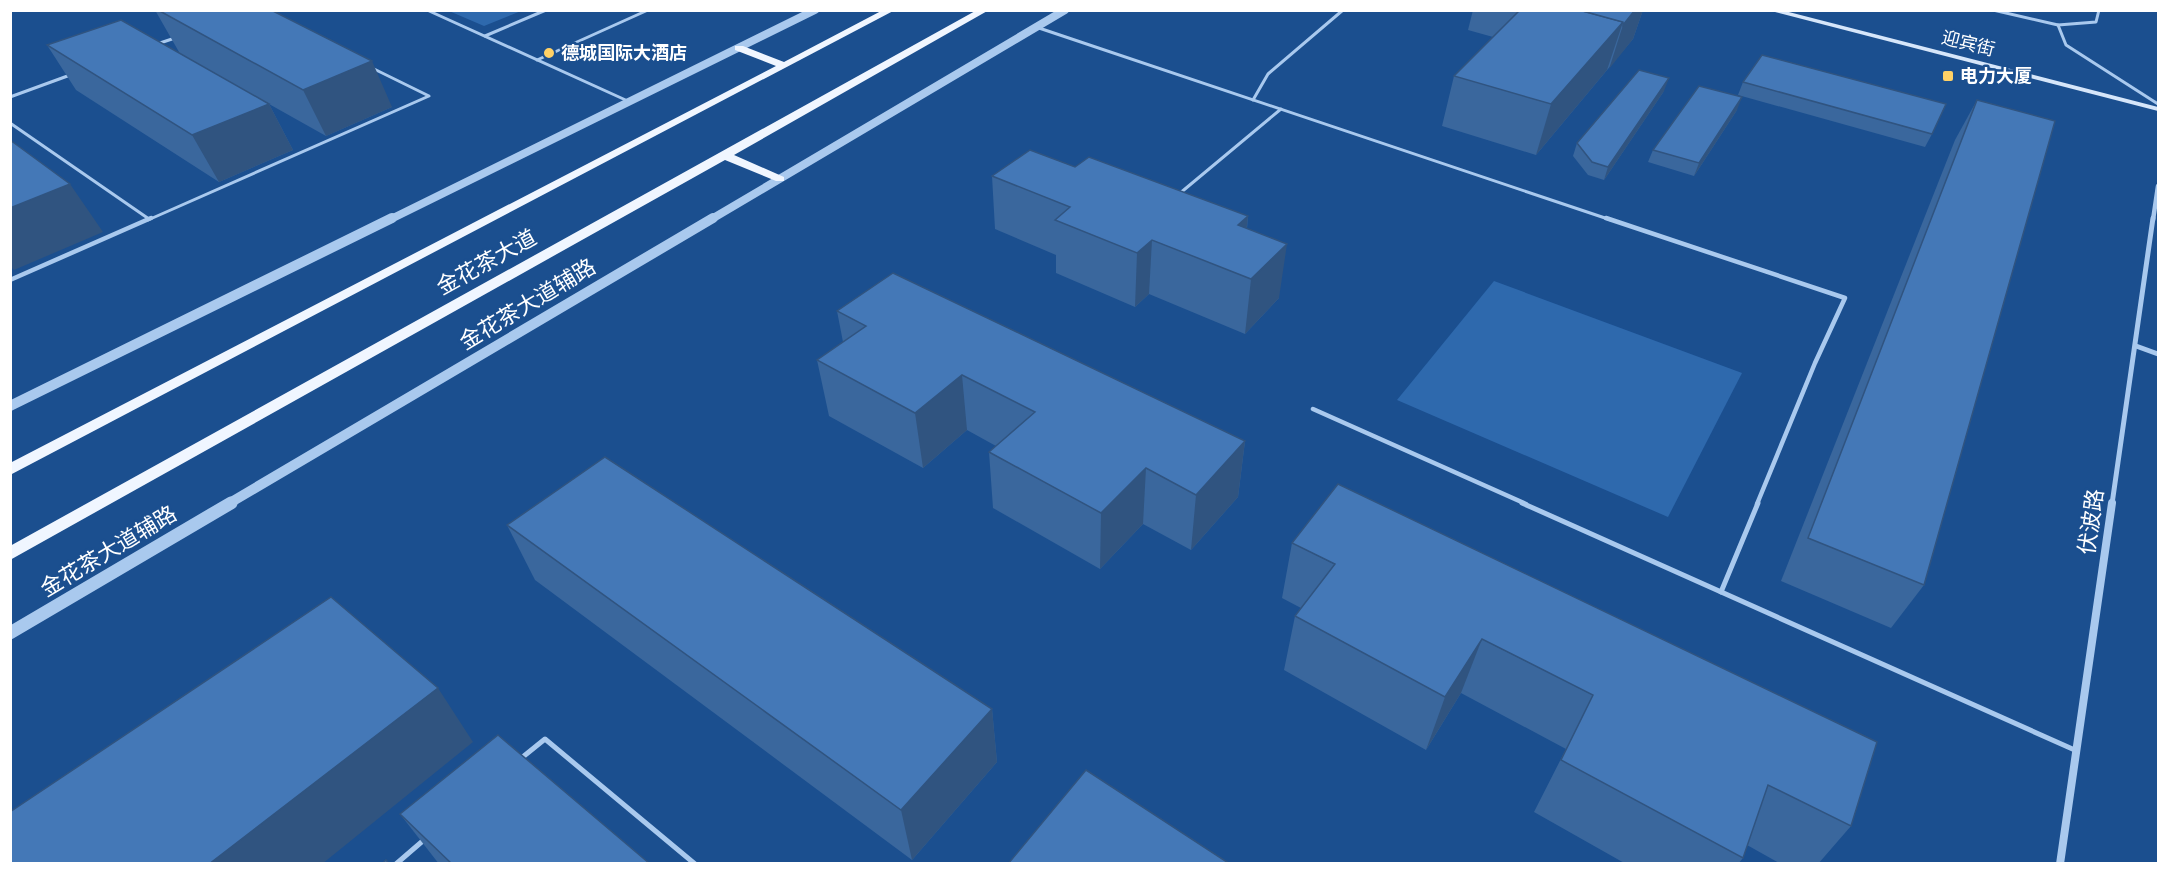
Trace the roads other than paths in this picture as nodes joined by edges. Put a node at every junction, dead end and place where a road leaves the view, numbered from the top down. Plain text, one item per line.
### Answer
1 (427, 10) edge
2 (546, 10) edge
3 (648, 10) edge
4 (815, 10) edge
5 (891, 10) edge
6 (985, 10) edge
7 (1065, 10) edge
8 (1343, 10) edge
9 (1770, 10) edge
10 (1993, 10) edge
11 (2099, 10) edge
12 (2058, 26) junction
13 (1036, 27) junction
14 (185, 34) edge
15 (485, 36) junction
16 (152, 46) edge
17 (739, 48) junction
18 (537, 60) junction
19 (368, 66) dead end
20 (785, 66) junction
21 (76, 73) edge
22 (10, 96) edge
23 (1252, 99) junction
24 (630, 102) junction
25 (2158, 107) edge
26 (1281, 109) junction
27 (10, 123) edge
28 (726, 156) junction
29 (780, 179) junction
30 (2158, 186) edge
31 (1171, 201) edge
32 (149, 219) junction
33 (10, 280) edge
34 (2136, 346) junction
35 (2158, 354) edge
36 (10, 406) edge
37 (1313, 409) dead end
38 (10, 470) edge
39 (10, 554) edge
40 (1721, 592) junction
41 (10, 633) edge
42 (2077, 752) junction
43 (510, 768) edge
44 (431, 834) edge
45 (396, 864) edge
46 (695, 864) edge
47 (2060, 864) edge

1 - 15 lane
2 - 15 lane
3 - 18 lane
4 - 17 street
5 - 20 main road, 金花茶大道
6 - 28 main road, 金花茶大道
7 - 13 street, 金花茶大道辅路
8 - 23 lane
9 - 25 main road, 迎宾街
10 - 12 lane
11 - 12 lane
12 - 25 lane
13 - 23 lane
13 - 29 street, 金花茶大道辅路
14 - 16 lane
15 - 18 lane
17 - 20 main road
17 - 24 street
18 - 24 lane
19 - 32 lane
20 - 38 main road, 金花茶大道
21 - 22 lane
23 - 26 lane
24 - 36 street
26 - 31 lane
26 - 40 lane
27 - 32 lane
28 - 29 main road
28 - 39 main road, 金花茶大道
29 - 41 street, 金花茶大道辅路
30 - 34 street, 伏波路
32 - 33 lane
34 - 35 street
34 - 42 street, 伏波路
37 - 40 lane
40 - 42 lane
42 - 47 street, 伏波路
43 - 46 lane
44 - 45 lane

